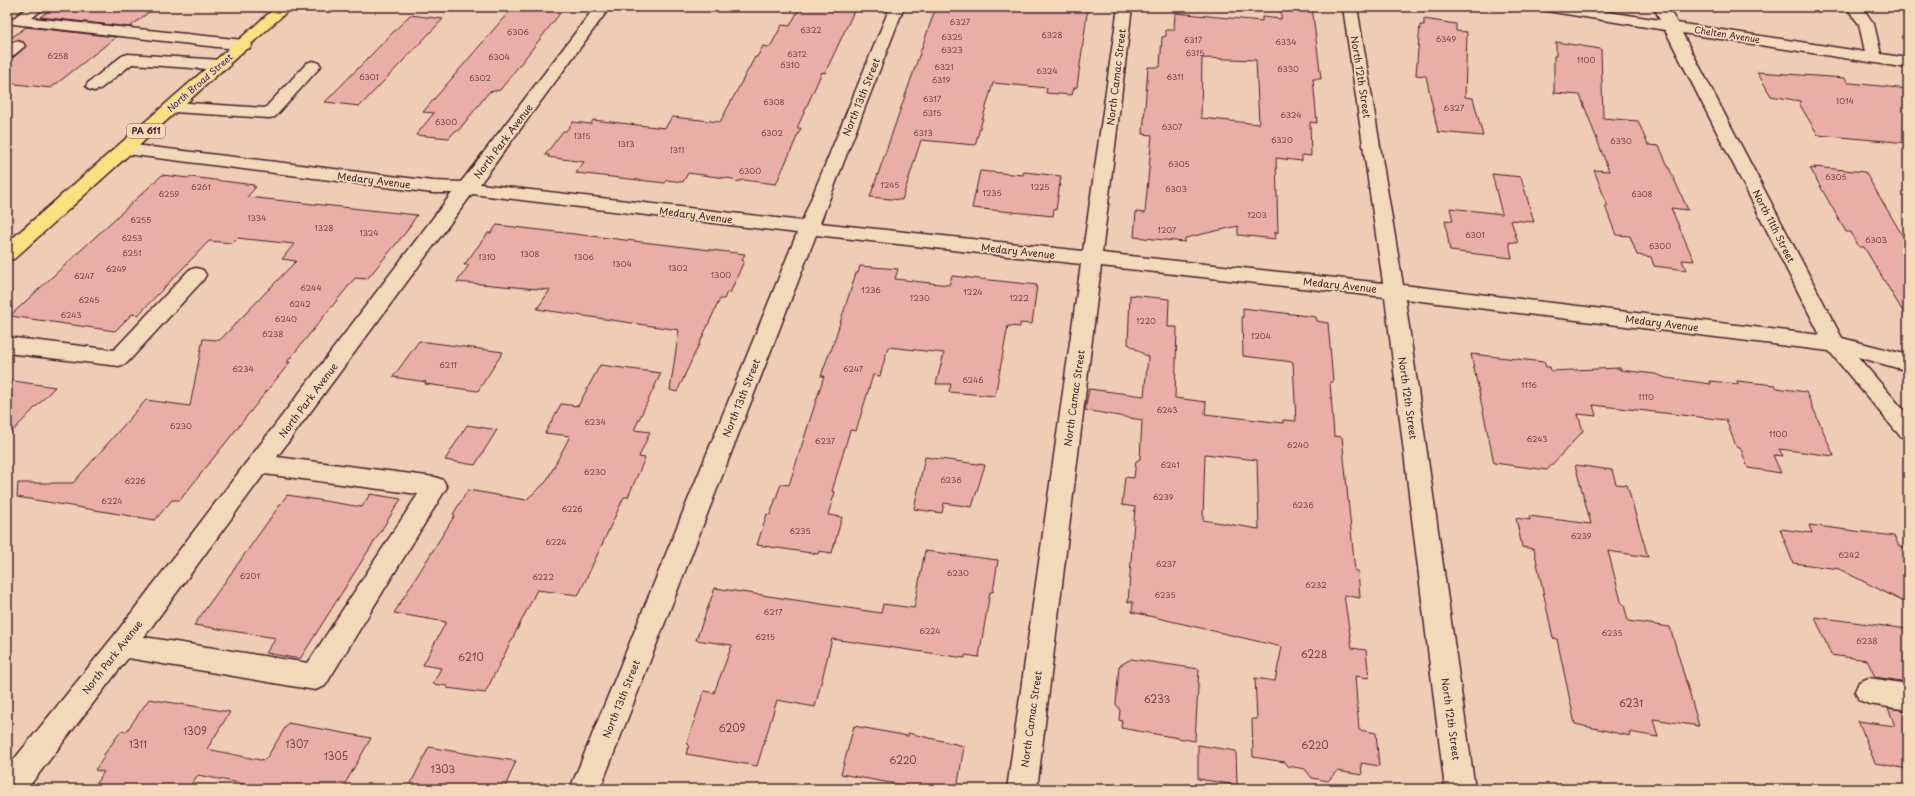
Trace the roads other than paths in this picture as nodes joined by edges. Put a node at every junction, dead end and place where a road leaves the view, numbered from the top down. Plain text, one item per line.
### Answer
1 (38, 7) edge
2 (285, 7) edge
3 (603, 7) edge
4 (897, 7) edge
5 (1124, 7) edge
6 (1350, 7) edge
7 (1547, 7) edge
8 (1661, 7) edge
9 (1853, 7) edge
10 (1672, 27) junction
11 (244, 45) junction
12 (1874, 58) junction
13 (1908, 63) edge
14 (222, 65) junction
15 (313, 66) dead end
16 (94, 86) dead end
17 (174, 107) junction
18 (126, 149) junction
19 (468, 188) junction
20 (809, 228) junction
21 (7, 254) edge
22 (1093, 259) junction
23 (196, 274) dead end
24 (1394, 291) junction
25 (1835, 344) junction
26 (7, 345) edge
27 (1908, 363) edge
28 (1908, 430) edge
29 (259, 464) junction
30 (122, 645) junction
31 (1869, 691) dead end
32 (1908, 697) edge
33 (8, 789) edge
34 (585, 789) edge
35 (1022, 789) edge
36 (1460, 789) edge

1 - 11 street
2 - 11 main road, North Broad Street / PA 611
3 - 19 street, North Park Avenue
4 - 20 street, North 13th Street
5 - 22 street, North Camac Street
6 - 24 street, North 12th Street
7 - 10 street, Chelten Avenue
8 - 10 street, North 11th Street
9 - 12 street
10 - 12 street, Chelten Avenue
10 - 25 street, North 11th Street
11 - 14 main road, North Broad Street / PA 611
12 - 13 street, Chelten Avenue
14 - 16 street
14 - 17 main road, North Broad Street / PA 611
15 - 17 street
17 - 18 main road, North Broad Street / PA 611
18 - 19 street, Medary Avenue
18 - 21 main road, North Broad Street / PA 611
19 - 20 street, Medary Avenue
19 - 29 street, North Park Avenue
20 - 22 street, Medary Avenue
20 - 34 street, North 13th Street
22 - 24 street, Medary Avenue
22 - 35 street, North Camac Street
23 - 26 street
24 - 25 street, Medary Avenue
24 - 36 street, North 12th Street
25 - 27 street, Medary Avenue
25 - 28 street, North 11th Street
29 - 30 street, North Park Avenue
29 - 30 street
30 - 33 street, North Park Avenue
31 - 32 street

